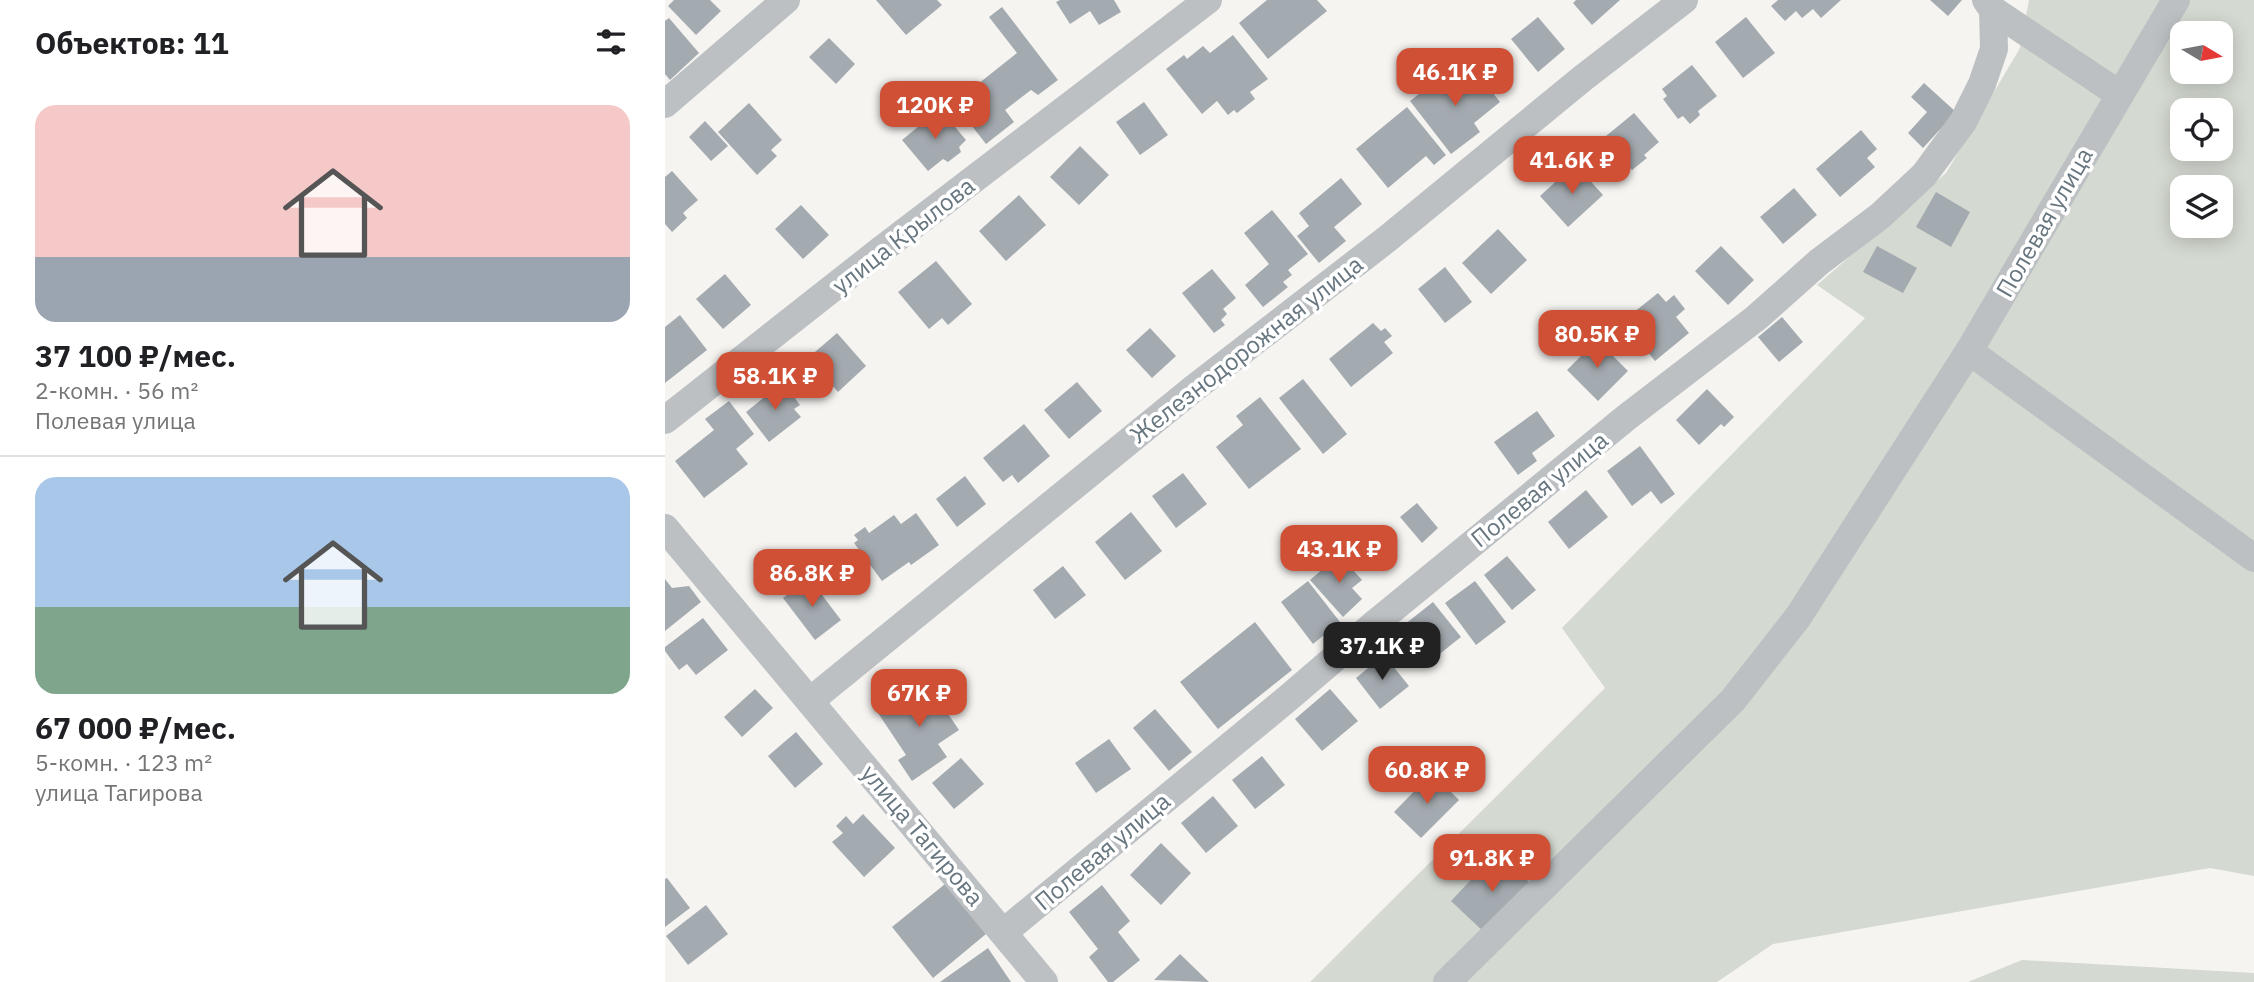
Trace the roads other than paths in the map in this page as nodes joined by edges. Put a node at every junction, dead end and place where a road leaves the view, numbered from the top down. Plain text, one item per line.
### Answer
1 (786, 0) edge
2 (1208, 0) edge
3 (1684, 0) edge
4 (2176, 0) edge
5 (1989, 5) edge
6 (2119, 94) junction
7 (665, 104) edge
8 (1969, 351) junction
9 (665, 420) edge
10 (665, 528) edge
11 (2254, 558) edge
12 (810, 701) junction
13 (1004, 932) junction
14 (1044, 982) edge
15 (1447, 982) edge

1 - 7 street
2 - 9 street, улица Крылова
3 - 12 street, Железнодорожная улица
4 - 6 street, Полевая улица
5 - 6 street
5 - 13 street, Полевая улица
6 - 8 street, Полевая улица
8 - 11 street
8 - 15 street, Полевая улица
10 - 12 street, улица Тагирова
12 - 13 street, улица Тагирова
13 - 14 street, улица Тагирова

